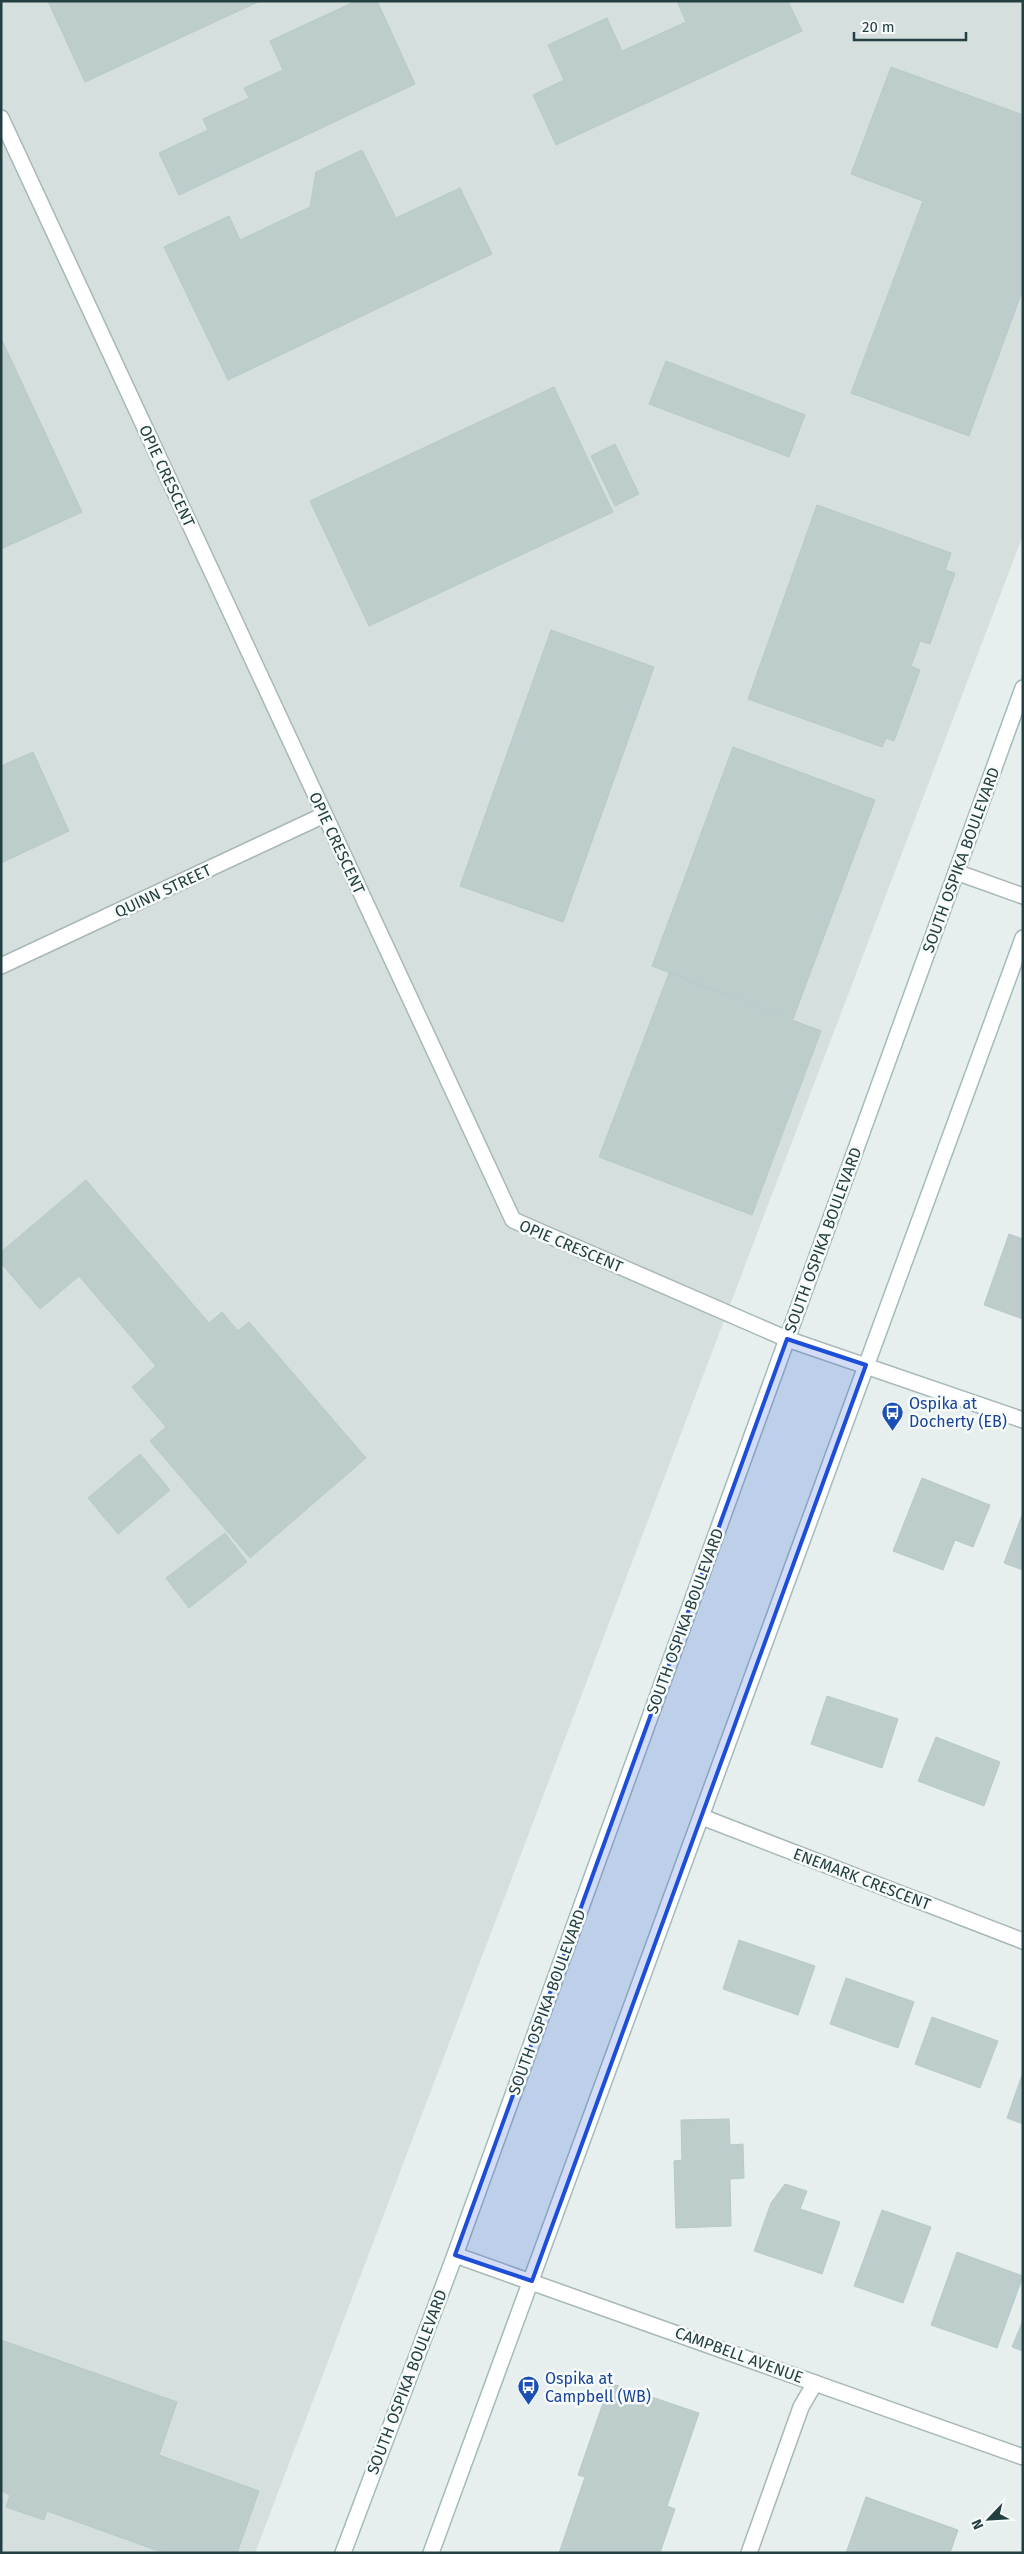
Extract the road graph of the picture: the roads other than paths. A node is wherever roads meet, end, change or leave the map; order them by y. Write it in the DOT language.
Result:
graph roads {
  1 [pos="1,118"];
  2 [pos="1023,688"];
  3 [pos="324,815"];
  4 [pos="956,872"];
  5 [pos="1023,896"];
  6 [pos="1023,938"];
  7 [pos="1,966"];
  8 [pos="787,1339"];
  9 [pos="866,1365"];
  10 [pos="1023,1420"];
  11 [pos="702,1816"];
  12 [pos="1023,1941"];
  13 [pos="454,2255"];
  14 [pos="532,2281"];
  15 [pos="815,2383"];
  16 [pos="1023,2457"];
  17 [pos="343,2553"];
  18 [pos="431,2553"];
  19 [pos="749,2553"];
  1 -- 3 [label="main road, OPIE CRESCENT"];
  2 -- 4 [label="main road, SOUTH OSPIKA BOULEVARD"];
  3 -- 7 [label="main road, QUINN STREET"];
  3 -- 8 [label="main road, OPIE CRESCENT"];
  4 -- 5 [label="main road"];
  4 -- 8 [label="main road, SOUTH OSPIKA BOULEVARD"];
  6 -- 9 [label="main road"];
  8 -- 9 [label="main road, OPIE CRESCENT"];
  8 -- 13 [label="main road, SOUTH OSPIKA BOULEVARD"];
  9 -- 10 [label="main road, OPIE CRESCENT"];
  9 -- 11 [label="main road"];
  11 -- 12 [label="main road, ENEMARK CRESCENT"];
  11 -- 14 [label="main road"];
  13 -- 14 [label="main road, CAMPBELL AVENUE"];
  13 -- 17 [label="main road, SOUTH OSPIKA BOULEVARD"];
  14 -- 15 [label="main road, CAMPBELL AVENUE"];
  14 -- 18 [label="main road"];
  15 -- 16 [label="main road, CAMPBELL AVENUE"];
  15 -- 19 [label="main road"];
}
